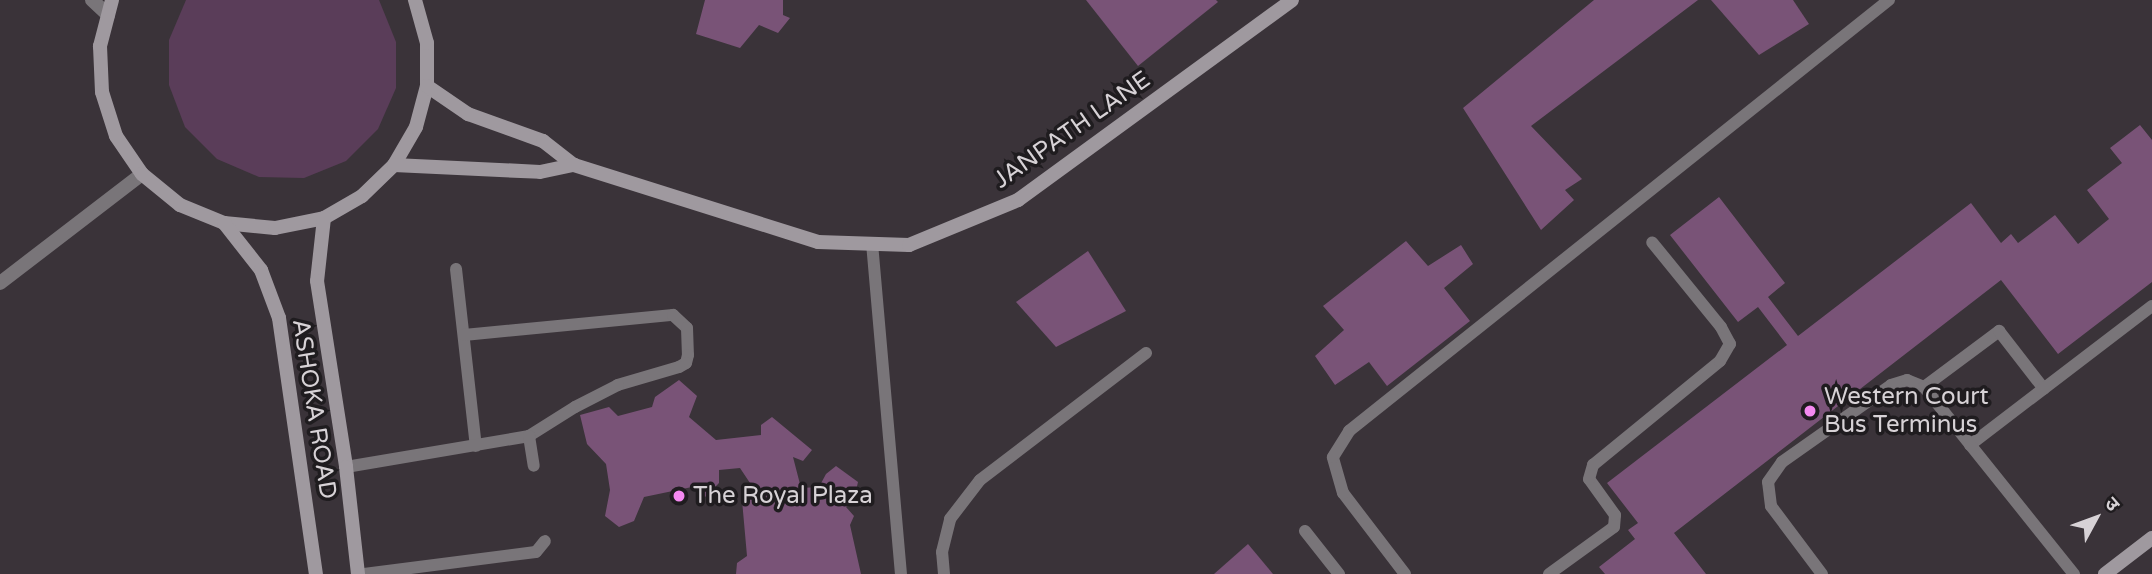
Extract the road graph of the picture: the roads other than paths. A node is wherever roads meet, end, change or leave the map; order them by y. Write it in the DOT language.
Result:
graph roads {
  1 [pos="92,0"];
  2 [pos="112,0"];
  3 [pos="1292,0"];
  4 [pos="1889,0"];
  5 [pos="416,1"];
  6 [pos="108,15"];
  7 [pos="427,86"];
  8 [pos="394,165"];
  9 [pos="574,165"];
  10 [pos="142,174"];
  11 [pos="324,218"];
  12 [pos="224,223"];
  13 [pos="1652,242"];
  14 [pos="872,243"];
  15 [pos="456,269"];
  16 [pos="0,282"];
  17 [pos="2152,306"];
  18 [pos="464,335"];
  19 [pos="1146,353"];
  20 [pos="1924,387"];
  21 [pos="2044,389"];
  22 [pos="529,436"];
  23 [pos="1970,445"];
  24 [pos="476,446"];
  25 [pos="534,466"];
  26 [pos="346,467"];
  27 [pos="1305,531"];
  28 [pos="2152,538"];
  29 [pos="545,541"];
  30 [pos="316,574"];
  31 [pos="358,574"];
  32 [pos="365,574"];
  33 [pos="901,574"];
  34 [pos="944,574"];
  35 [pos="1339,574"];
  36 [pos="1405,574"];
  37 [pos="1549,574"];
  38 [pos="1822,574"];
  39 [pos="2074,574"];
  40 [pos="2105,574"];
  1 -- 6 [label="street"];
  2 -- 6 [label="main road"];
  3 -- 14 [label="main road, JANPATH LANE"];
  4 -- 36 [label="lane"];
  5 -- 7 [label="main road"];
  6 -- 10 [label="main road"];
  7 -- 8 [label="main road"];
  7 -- 9 [label="main road, JANPATH LANE"];
  8 -- 9 [label="main road, JANPATH LANE"];
  8 -- 11 [label="main road"];
  9 -- 14 [label="main road, JANPATH LANE"];
  10 -- 12 [label="main road"];
  10 -- 16 [label="street"];
  11 -- 12 [label="main road"];
  11 -- 26 [label="main road, ASHOKA ROAD"];
  12 -- 30 [label="main road, ASHOKA ROAD"];
  13 -- 37 [label="lane"];
  14 -- 33 [label="lane"];
  15 -- 18 [label="lane"];
  17 -- 21 [label="lane"];
  18 -- 22 [label="lane"];
  18 -- 24 [label="lane"];
  19 -- 34 [label="lane"];
  20 -- 21 [label="lane"];
  20 -- 23 [label="lane"];
  20 -- 38 [label="lane"];
  21 -- 23 [label="lane"];
  22 -- 24 [label="lane"];
  22 -- 25 [label="lane"];
  23 -- 39 [label="lane"];
  24 -- 26 [label="lane"];
  26 -- 31 [label="main road, ASHOKA ROAD"];
  27 -- 35 [label="lane"];
  28 -- 40 [label="main road"];
  29 -- 32 [label="lane"];
}
